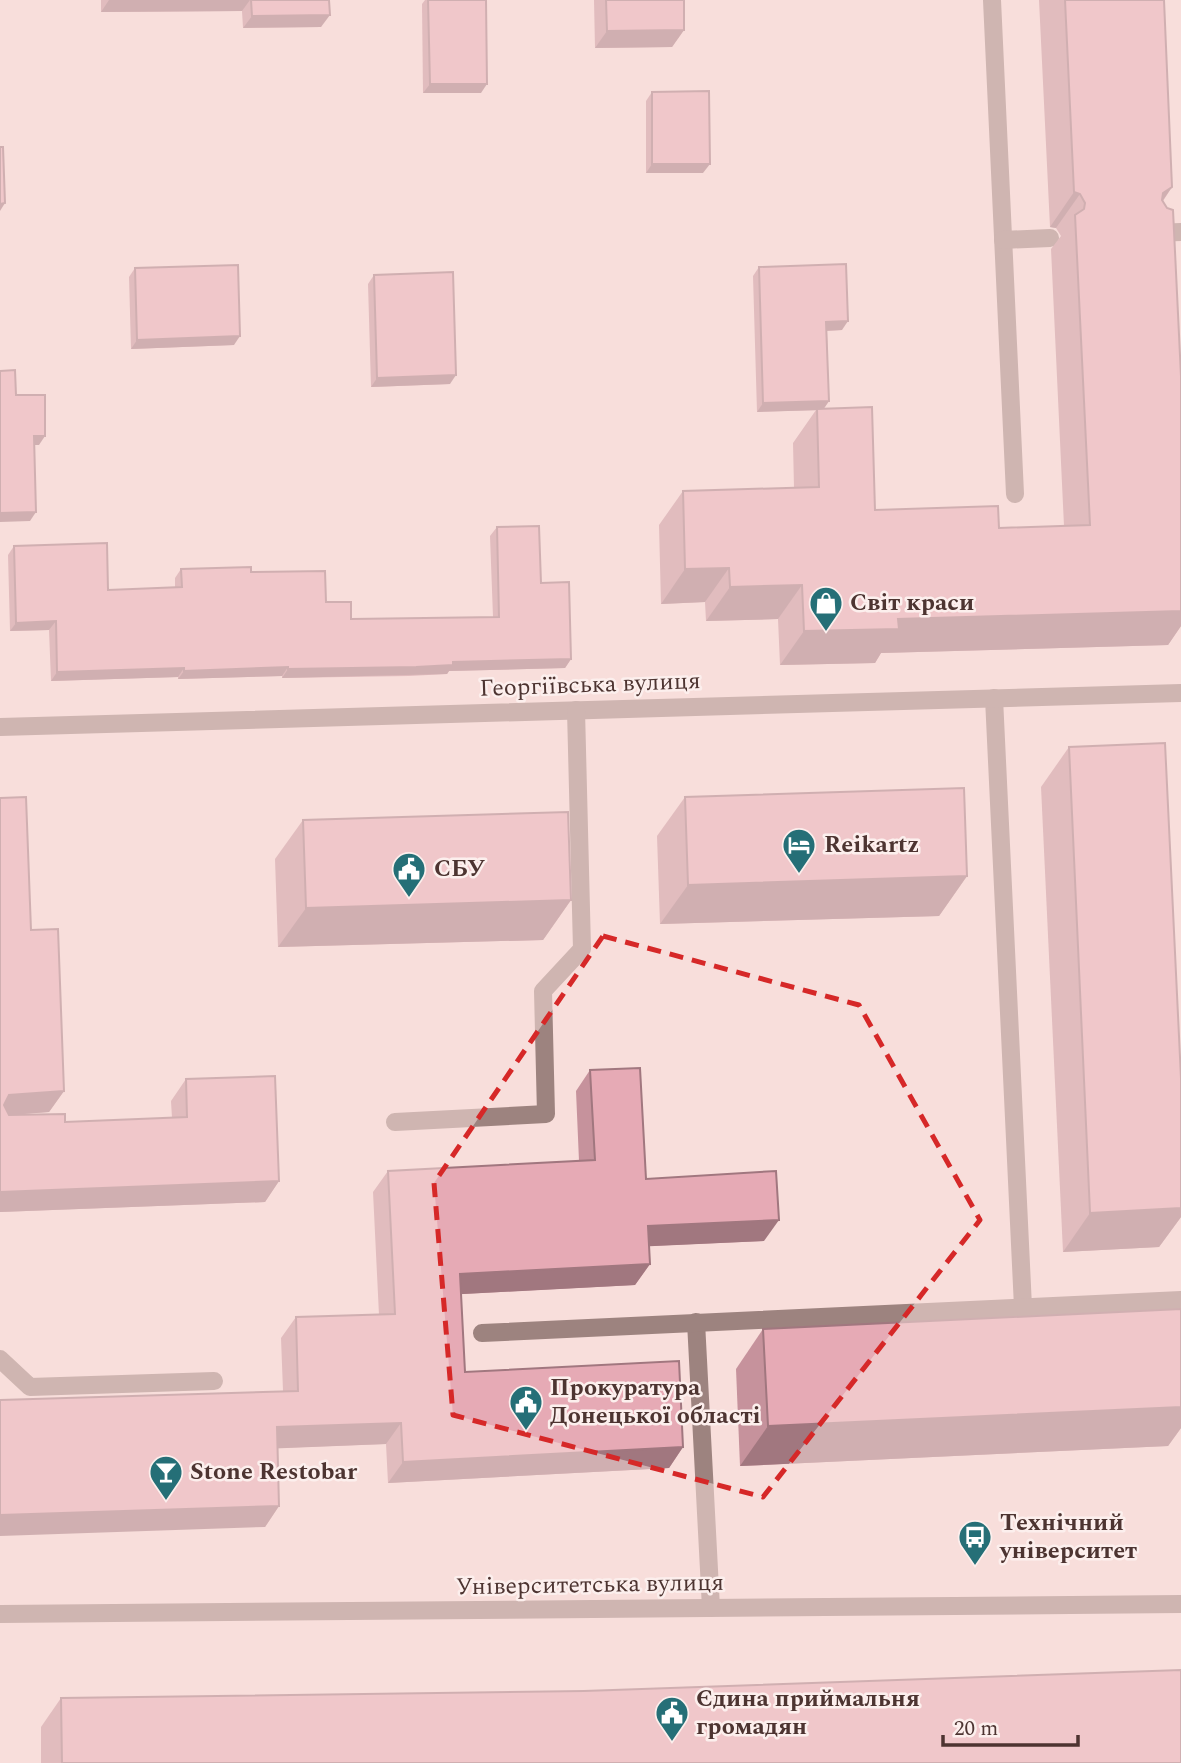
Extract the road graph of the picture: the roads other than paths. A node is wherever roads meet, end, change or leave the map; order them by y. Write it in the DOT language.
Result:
graph roads {
  1 [pos="992,0"];
  2 [pos="1181,232"];
  3 [pos="1149,233"];
  4 [pos="1051,238"];
  5 [pos="1003,240"];
  6 [pos="1015,494"];
  7 [pos="1181,693"];
  8 [pos="994,698"];
  9 [pos="576,710"];
  10 [pos="0,727"];
  11 [pos="395,1122"];
  12 [pos="1181,1300"];
  13 [pos="1023,1307"];
  14 [pos="696,1322"];
  15 [pos="482,1333"];
  16 [pos="0,1359"];
  17 [pos="214,1381"];
  18 [pos="1181,1604"];
  19 [pos="711,1608"];
  20 [pos="0,1614"];
  1 -- 5 [label="street"];
  2 -- 3 [label="street"];
  4 -- 5 [label="street"];
  5 -- 6 [label="street"];
  7 -- 8 [label="street, Георгіївська вулиця"];
  8 -- 9 [label="street, Георгіївська вулиця"];
  8 -- 13 [label="street"];
  9 -- 10 [label="street, Георгіївська вулиця"];
  9 -- 11 [label="street"];
  12 -- 13 [label="street"];
  13 -- 14 [label="street"];
  14 -- 15 [label="street"];
  14 -- 19 [label="street"];
  16 -- 17 [label="street"];
  18 -- 19 [label="street, Університетська вулиця"];
  19 -- 20 [label="street, Університетська вулиця"];
}
